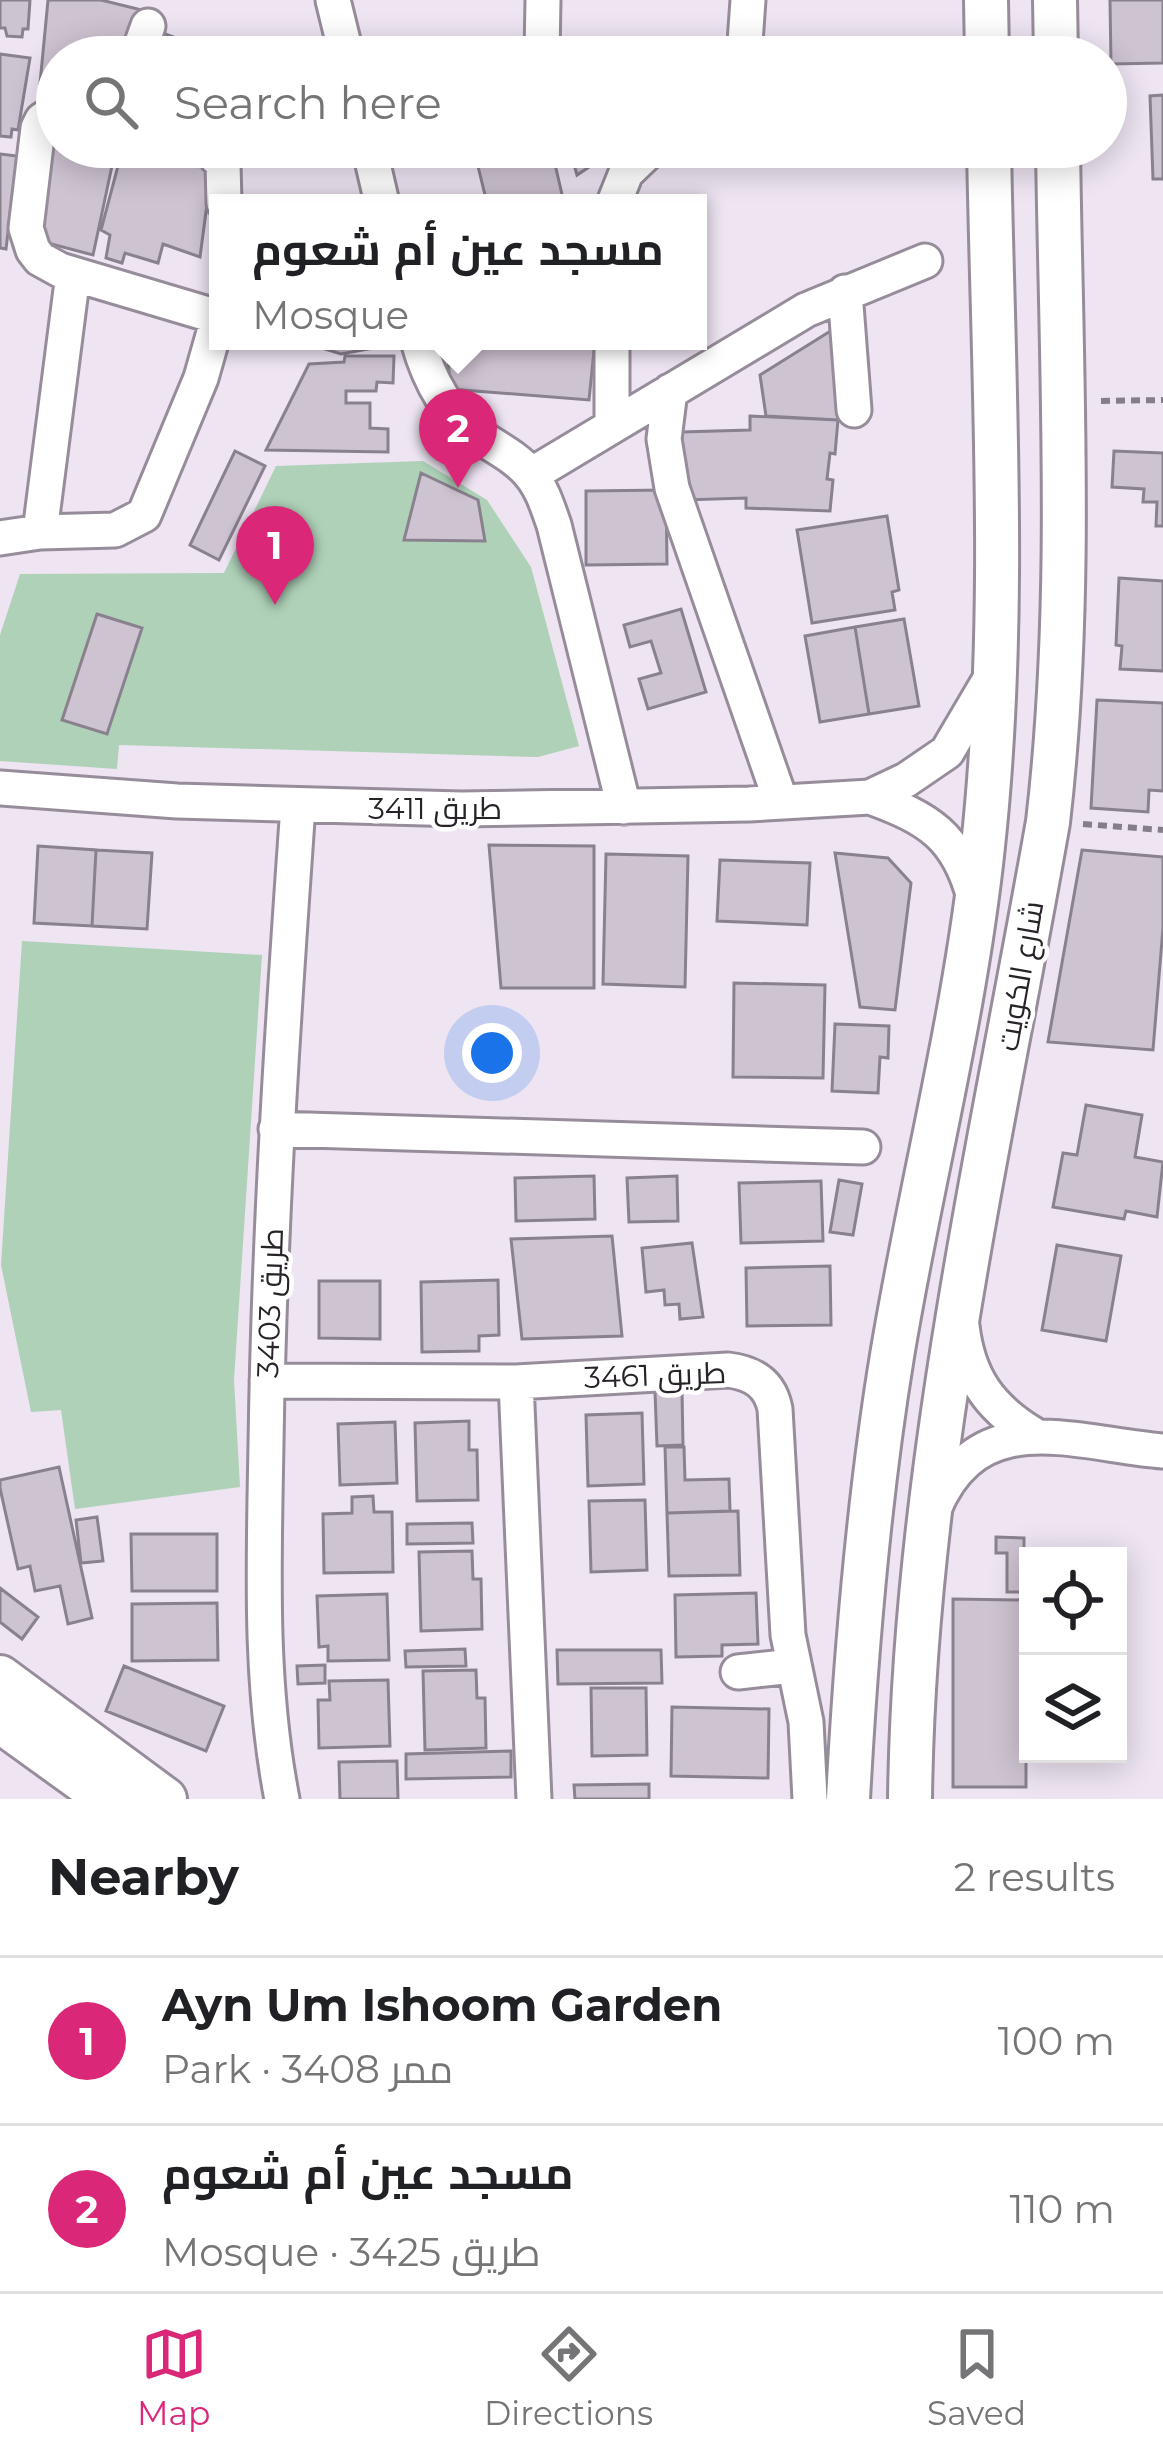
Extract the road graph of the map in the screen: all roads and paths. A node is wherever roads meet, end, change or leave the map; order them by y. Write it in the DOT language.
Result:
graph roads {
  1 [pos="333,0"];
  2 [pos="543,0"];
  3 [pos="748,0"];
  4 [pos="986,0"];
  5 [pos="1055,0"];
  6 [pos="342,36"];
  7 [pos="542,36"];
  8 [pos="745,36"];
  9 [pos="987,36"];
  10 [pos="1056,36"];
  11 [pos="36,145"];
  12 [pos="989,168"];
  13 [pos="1058,168"];
  14 [pos="926,261"];
  15 [pos="73,274"];
  16 [pos="844,292"];
  17 [pos="209,315"];
  18 [pos="209,350"];
  19 [pos="421,350"];
  20 [pos="612,350"];
  21 [pos="670,391"];
  22 [pos="1163,400"];
  23 [pos="1062,402"];
  24 [pos="854,410"];
  25 [pos="613,424"];
  26 [pos="531,475"];
  27 [pos="40,532"];
  28 [pos="0,538"];
  29 [pos="994,672"];
  30 [pos="0,788"];
  31 [pos="870,796"];
  32 [pos="781,802"];
  33 [pos="298,806"];
  34 [pos="624,807"];
  35 [pos="1048,822"];
  36 [pos="1163,830"];
  37 [pos="976,905"];
  38 [pos="276,1129"];
  39 [pos="863,1148"];
  40 [pos="960,1305"];
  41 [pos="267,1381"];
  42 [pos="516,1382"];
  43 [pos="1033,1434"];
  44 [pos="1163,1451"];
  45 [pos="930,1518"];
  46 [pos="794,1666"];
  47 [pos="738,1672"];
  48 [pos="0,1677"];
  49 [pos="0,1721"];
  50 [pos="108,1799"];
  51 [pos="165,1799"];
  52 [pos="282,1799"];
  53 [pos="534,1799"];
  54 [pos="810,1799"];
  55 [pos="848,1799"];
  56 [pos="910,1799"];
  1 -- 6 [label="street"];
  2 -- 7 [label="street"];
  3 -- 8 [label="street"];
  4 -- 9 [label="main road"];
  5 -- 10 [label="main road"];
  11 -- 15 [label="street"];
  12 -- 29 [label="main road, شارع الكويت"];
  13 -- 23 [label="main road, شارع الكويت"];
  14 -- 16 [label="street"];
  15 -- 17 [label="street"];
  15 -- 27 [label="street"];
  16 -- 21 [label="street"];
  16 -- 24 [label="street"];
  18 -- 27 [label="street"];
  19 -- 26 [label="street"];
  20 -- 25 [label="street"];
  21 -- 25 [label="street"];
  21 -- 32 [label="street"];
  22 -- 23 [label="path"];
  23 -- 35 [label="main road, شارع الكويت"];
  25 -- 26 [label="street"];
  26 -- 34 [label="street"];
  27 -- 28 [label="street"];
  29 -- 31 [label="street, طريق 3411"];
  29 -- 37 [label="main road, شارع الكويت"];
  30 -- 33 [label="street, طريق 3411"];
  31 -- 32 [label="street, طريق 3411"];
  31 -- 37 [label="street, طريق 3411"];
  32 -- 34 [label="street, طريق 3411"];
  33 -- 34 [label="street, طريق 3411"];
  33 -- 38 [label="street, طريق 3403"];
  35 -- 36 [label="path"];
  35 -- 40 [label="main road, شارع الكويت"];
  37 -- 55 [label="main road, شارع الكويت"];
  38 -- 39 [label="street"];
  38 -- 41 [label="street, طريق 3403"];
  40 -- 43 [label="street"];
  40 -- 45 [label="main road, شارع الكويت"];
  41 -- 42 [label="street, طريق 3461"];
  41 -- 52 [label="street, طريق 3403"];
  42 -- 46 [label="street, طريق 3461"];
  42 -- 53 [label="street"];
  43 -- 44 [label="street"];
  43 -- 45 [label="street"];
  45 -- 56 [label="main road, شارع الكويت"];
  46 -- 47 [label="street"];
  46 -- 54 [label="street, طريق 3461"];
  48 -- 51 [label="main road"];
  49 -- 50 [label="main road"];
}
